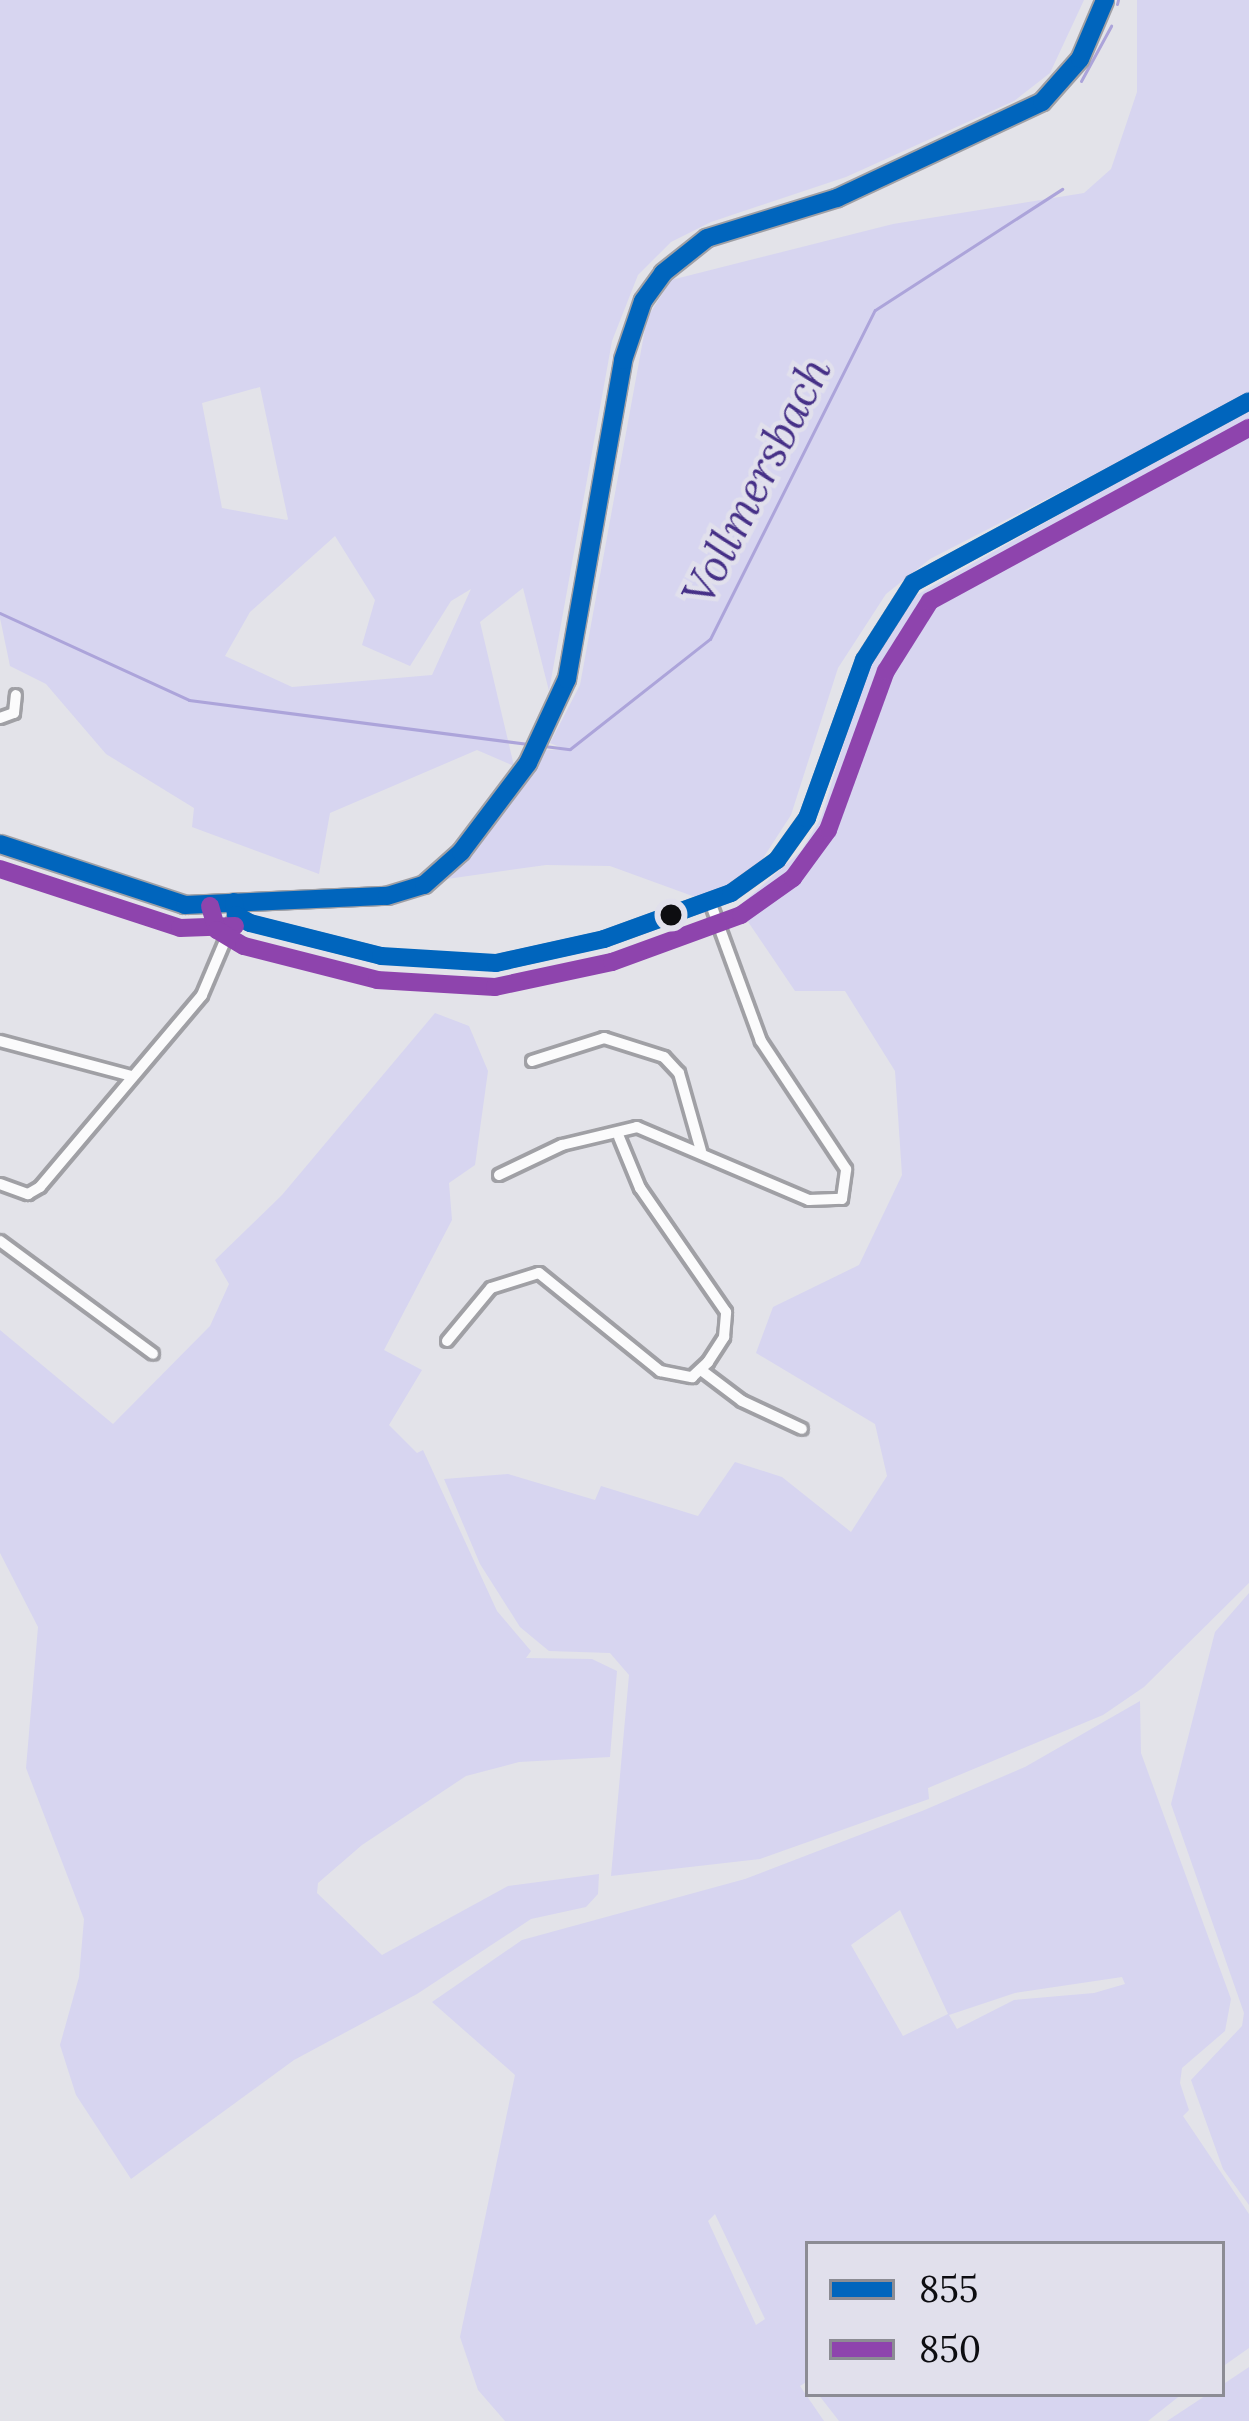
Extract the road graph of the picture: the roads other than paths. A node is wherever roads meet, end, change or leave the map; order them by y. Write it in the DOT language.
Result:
graph roads {
  1 [pos="1105,0"];
  2 [pos="1249,401"];
  3 [pos="16,695"];
  4 [pos="0,718"];
  5 [pos="0,844"];
  6 [pos="710,902"];
  7 [pos="235,909"];
  8 [pos="0,1041"];
  9 [pos="532,1061"];
  10 [pos="132,1076"];
  11 [pos="619,1137"];
  12 [pos="701,1151"];
  13 [pos="499,1174"];
  14 [pos="0,1184"];
  15 [pos="0,1241"];
  16 [pos="447,1341"];
  17 [pos="153,1354"];
  18 [pos="701,1370"];
  19 [pos="802,1429"];
  1 -- 7 [label="main road"];
  2 -- 6 [label="street"];
  3 -- 4 [label="street"];
  5 -- 7 [label="main road"];
  6 -- 7 [label="street"];
  6 -- 12 [label="street"];
  7 -- 10 [label="street"];
  8 -- 10 [label="street"];
  9 -- 12 [label="street"];
  10 -- 14 [label="street"];
  11 -- 12 [label="street"];
  11 -- 13 [label="street"];
  11 -- 18 [label="street"];
  15 -- 17 [label="street"];
  16 -- 18 [label="street"];
  18 -- 19 [label="street"];
}
